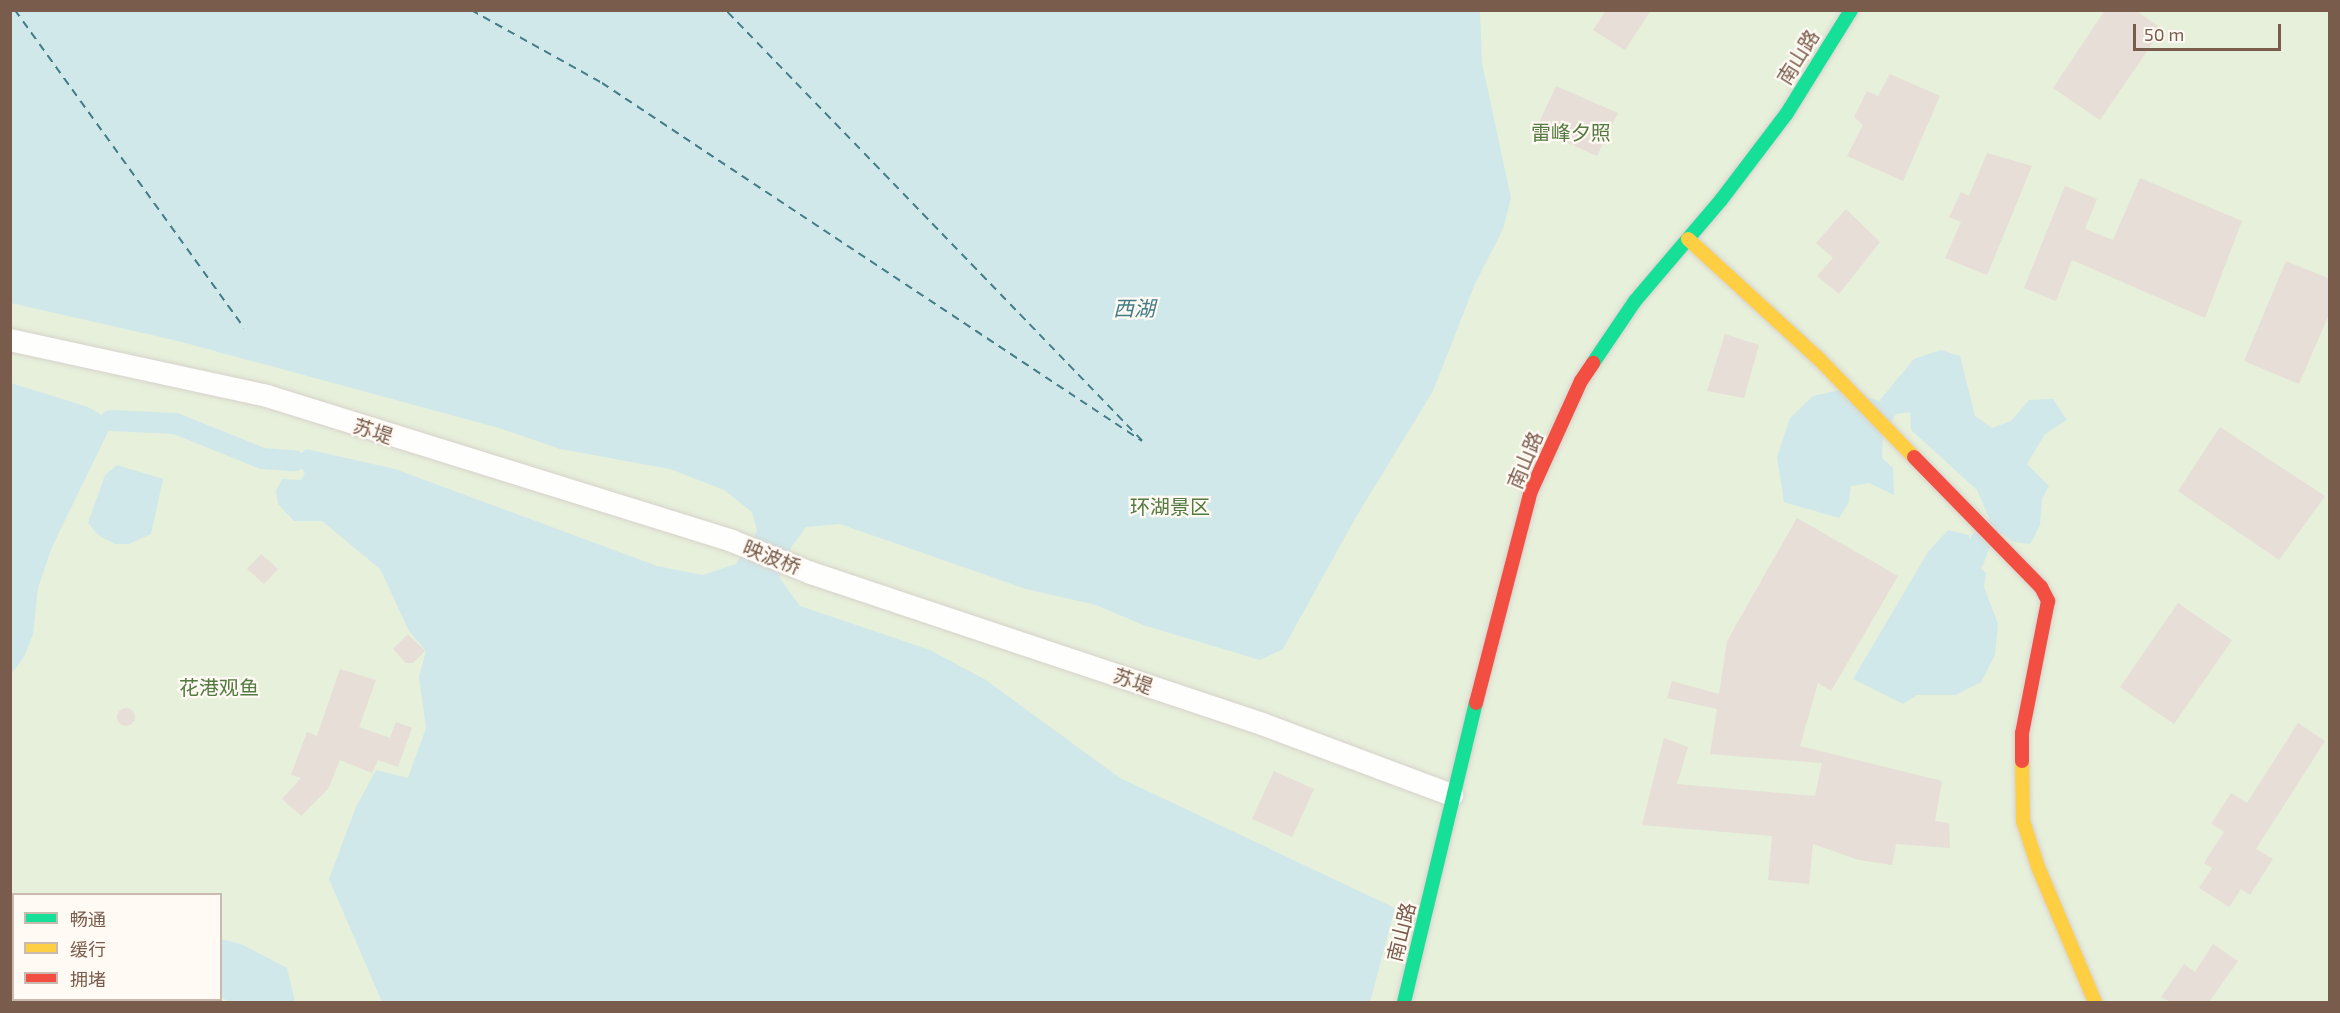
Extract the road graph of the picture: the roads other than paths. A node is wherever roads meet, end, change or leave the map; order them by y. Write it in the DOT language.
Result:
graph roads {
  1 [pos="1851,10"];
  2 [pos="1688,239"];
  3 [pos="10,340"];
  4 [pos="732,541"];
  5 [pos="812,573"];
  6 [pos="1452,795"];
  7 [pos="1404,1002"];
  8 [pos="2095,1002"];
  1 -- 2 [label="main road, 南山路"];
  2 -- 6 [label="main road, 南山路"];
  2 -- 8 [label="main road"];
  3 -- 4 [label="street, 苏堤"];
  4 -- 5 [label="street, 映波桥"];
  5 -- 6 [label="street, 苏堤"];
  6 -- 7 [label="main road, 南山路"];
}
